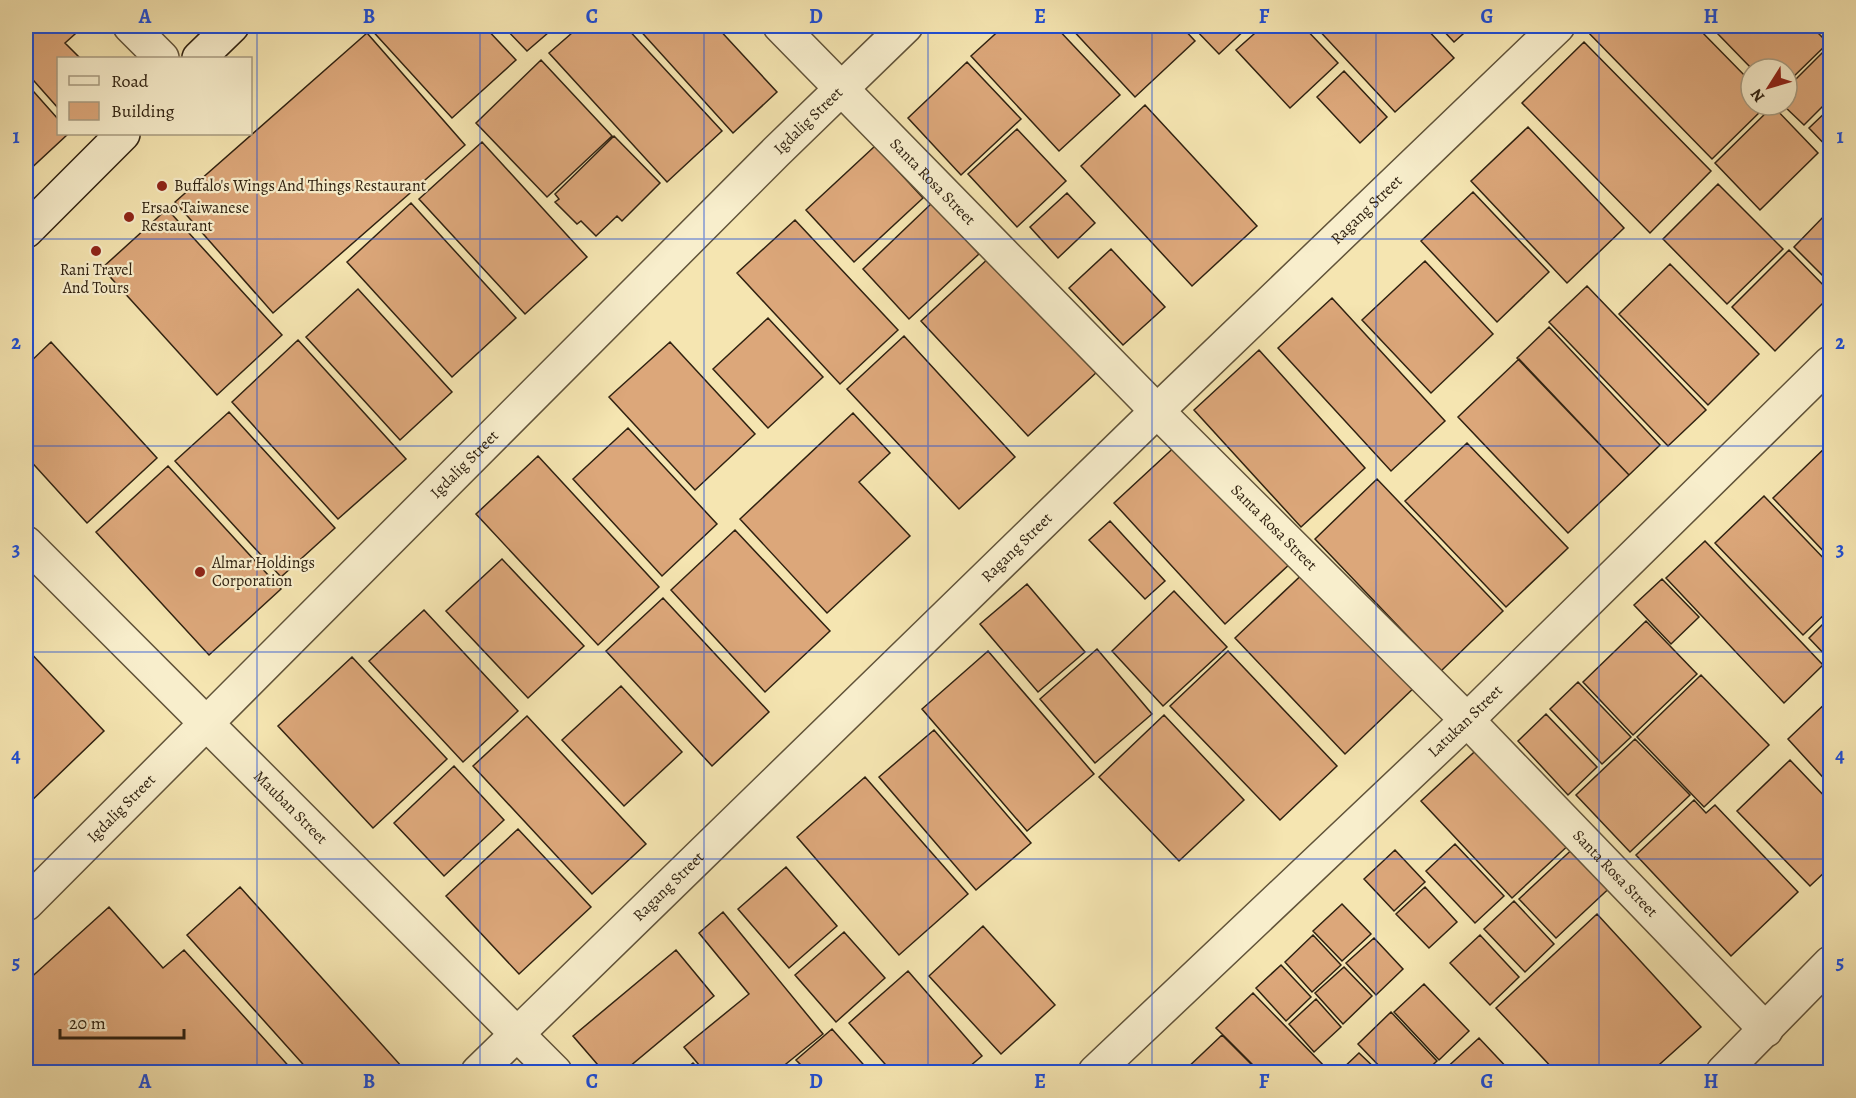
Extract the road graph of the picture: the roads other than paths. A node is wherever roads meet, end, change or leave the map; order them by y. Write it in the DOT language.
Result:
graph roads {
  1 [pos="130,26"];
  2 [pos="232,26"];
  3 [pos="780,26"];
  4 [pos="906,26"];
  5 [pos="1558,26"];
  6 [pos="161,57"];
  7 [pos="200,57"];
  8 [pos="842,89"];
  9 [pos="122,135"];
  10 [pos="26,231"];
  11 [pos="1830,363"];
  12 [pos="1157,411"];
  13 [pos="26,543"];
  14 [pos="1467,720"];
  15 [pos="205,722"];
  16 [pos="26,904"];
  17 [pos="1830,963"];
  18 [pos="1766,1030"];
  19 [pos="517,1034"];
  20 [pos="478,1072"];
  21 [pos="555,1072"];
  22 [pos="1095,1072"];
  23 [pos="1723,1072"];
  1 -- 6 [label="street"];
  2 -- 7 [label="street"];
  3 -- 8 [label="street, Santa Rosa Street"];
  4 -- 8 [label="street, Igdalig Street"];
  5 -- 12 [label="street, Ragang Street"];
  8 -- 12 [label="street, Santa Rosa Street"];
  8 -- 15 [label="street, Igdalig Street"];
  9 -- 10 [label="street"];
  11 -- 14 [label="street, Latukan Street"];
  12 -- 14 [label="street, Santa Rosa Street"];
  12 -- 19 [label="street, Ragang Street"];
  13 -- 15 [label="street, Mauban Street"];
  14 -- 18 [label="street, Santa Rosa Street"];
  14 -- 22 [label="street, Latukan Street"];
  15 -- 16 [label="street, Igdalig Street"];
  15 -- 19 [label="street, Mauban Street"];
  17 -- 18 [label="street"];
  18 -- 23 [label="street"];
  19 -- 20 [label="street, Ragang Street"];
  19 -- 21 [label="street, Mauban Street"];
}
